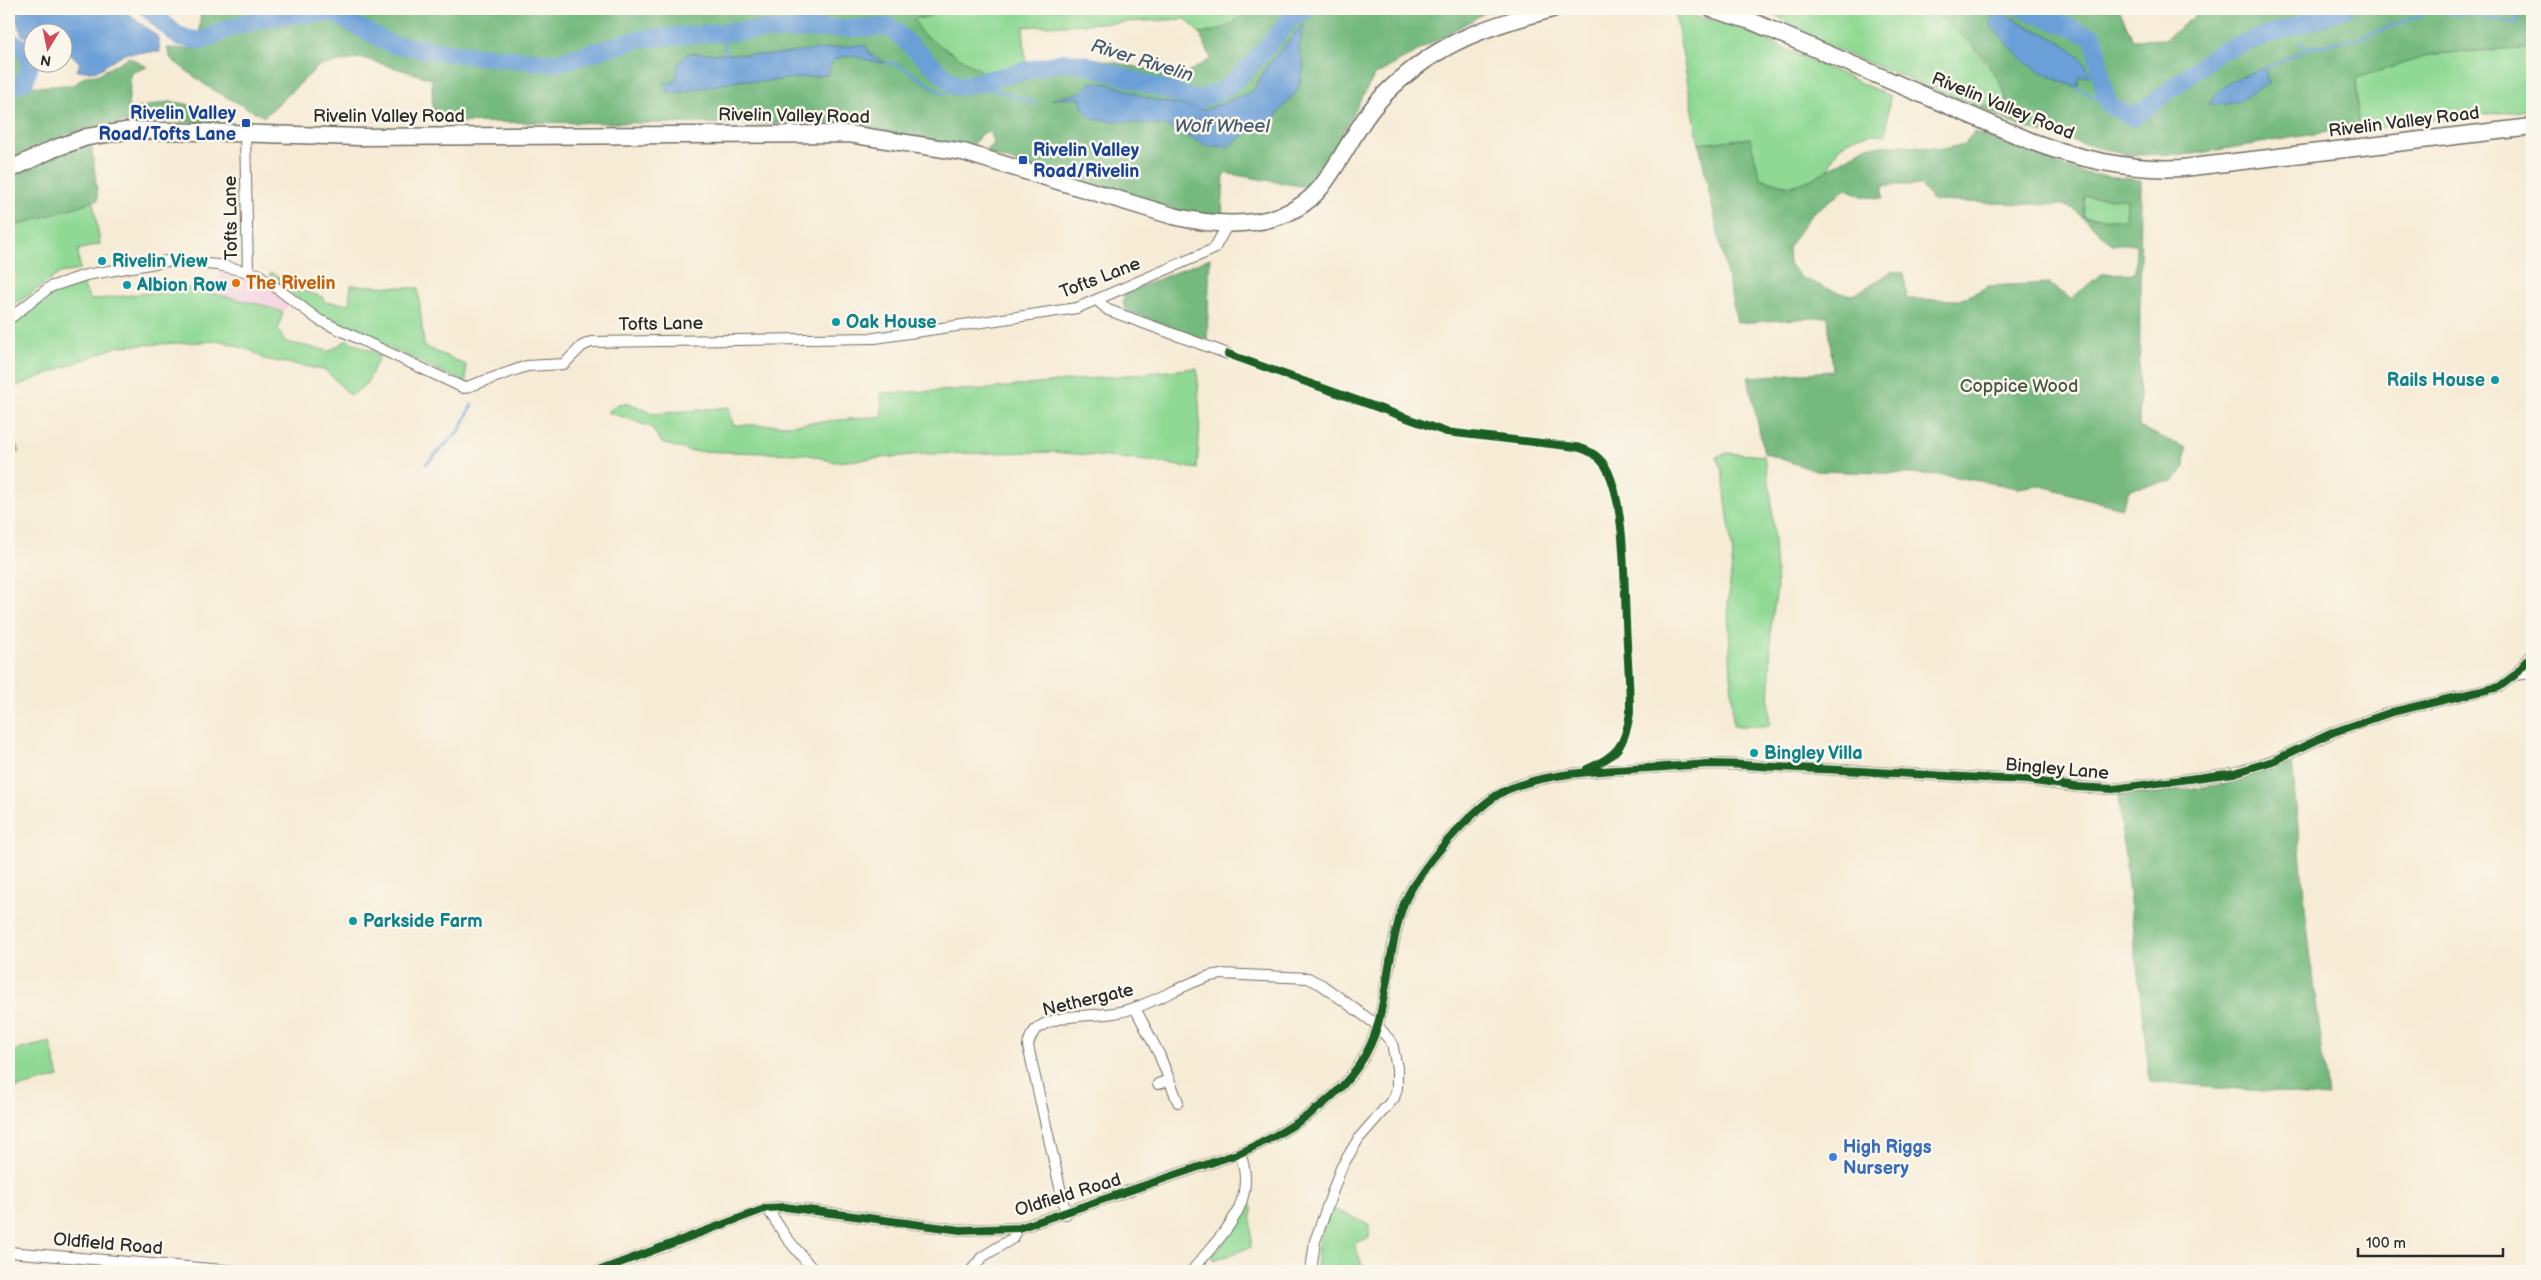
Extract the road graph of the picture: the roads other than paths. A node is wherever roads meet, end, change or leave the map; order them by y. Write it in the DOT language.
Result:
graph roads {
  1 [pos="1552,9"];
  2 [pos="1712,9"];
  3 [pos="2532,127"];
  4 [pos="245,133"];
  5 [pos="9,170"];
  6 [pos="1228,224"];
  7 [pos="248,271"];
  8 [pos="1098,300"];
  9 [pos="9,319"];
  10 [pos="1228,354"];
  11 [pos="2532,655"];
  12 [pos="2532,673"];
  13 [pos="2516,675"];
  14 [pos="1135,1008"];
  15 [pos="1377,1025"];
  16 [pos="1169,1080"];
  17 [pos="1158,1084"];
  18 [pos="1178,1102"];
  19 [pos="1240,1153"];
  20 [pos="767,1208"];
  21 [pos="1066,1214"];
  22 [pos="1019,1228"];
  23 [pos="9,1252"];
  24 [pos="235,1271"];
  25 [pos="598,1271"];
  26 [pos="814,1271"];
  27 [pos="971,1271"];
  28 [pos="1192,1271"];
  29 [pos="1310,1271"];
  1 -- 6 [label="main road, Rivelin Valley Road"];
  2 -- 3 [label="main road, Rivelin Valley Road"];
  4 -- 5 [label="main road, Rivelin Valley Road"];
  4 -- 6 [label="main road, Rivelin Valley Road"];
  4 -- 7 [label="street, Tofts Lane"];
  6 -- 8 [label="street, Tofts Lane"];
  7 -- 8 [label="street, Tofts Lane"];
  7 -- 9 [label="street"];
  8 -- 10 [label="street"];
  11 -- 13 [label="street"];
  12 -- 13 [label="street"];
  13 -- 15 [label="street, Bingley Lane"];
  14 -- 15 [label="street, Nethergate"];
  14 -- 16 [label="street"];
  14 -- 21 [label="street, Nethergate"];
  15 -- 19 [label="street, Oldfield Road"];
  15 -- 29 [label="street, Nethergate"];
  16 -- 17 [label="street"];
  16 -- 18 [label="street"];
  19 -- 21 [label="street, Oldfield Road"];
  19 -- 28 [label="street"];
  20 -- 22 [label="street, Oldfield Road"];
  20 -- 25 [label="street, Oldfield Road"];
  20 -- 26 [label="street"];
  21 -- 22 [label="street, Oldfield Road"];
  22 -- 27 [label="street"];
  23 -- 24 [label="street, Oldfield Road"];
}
